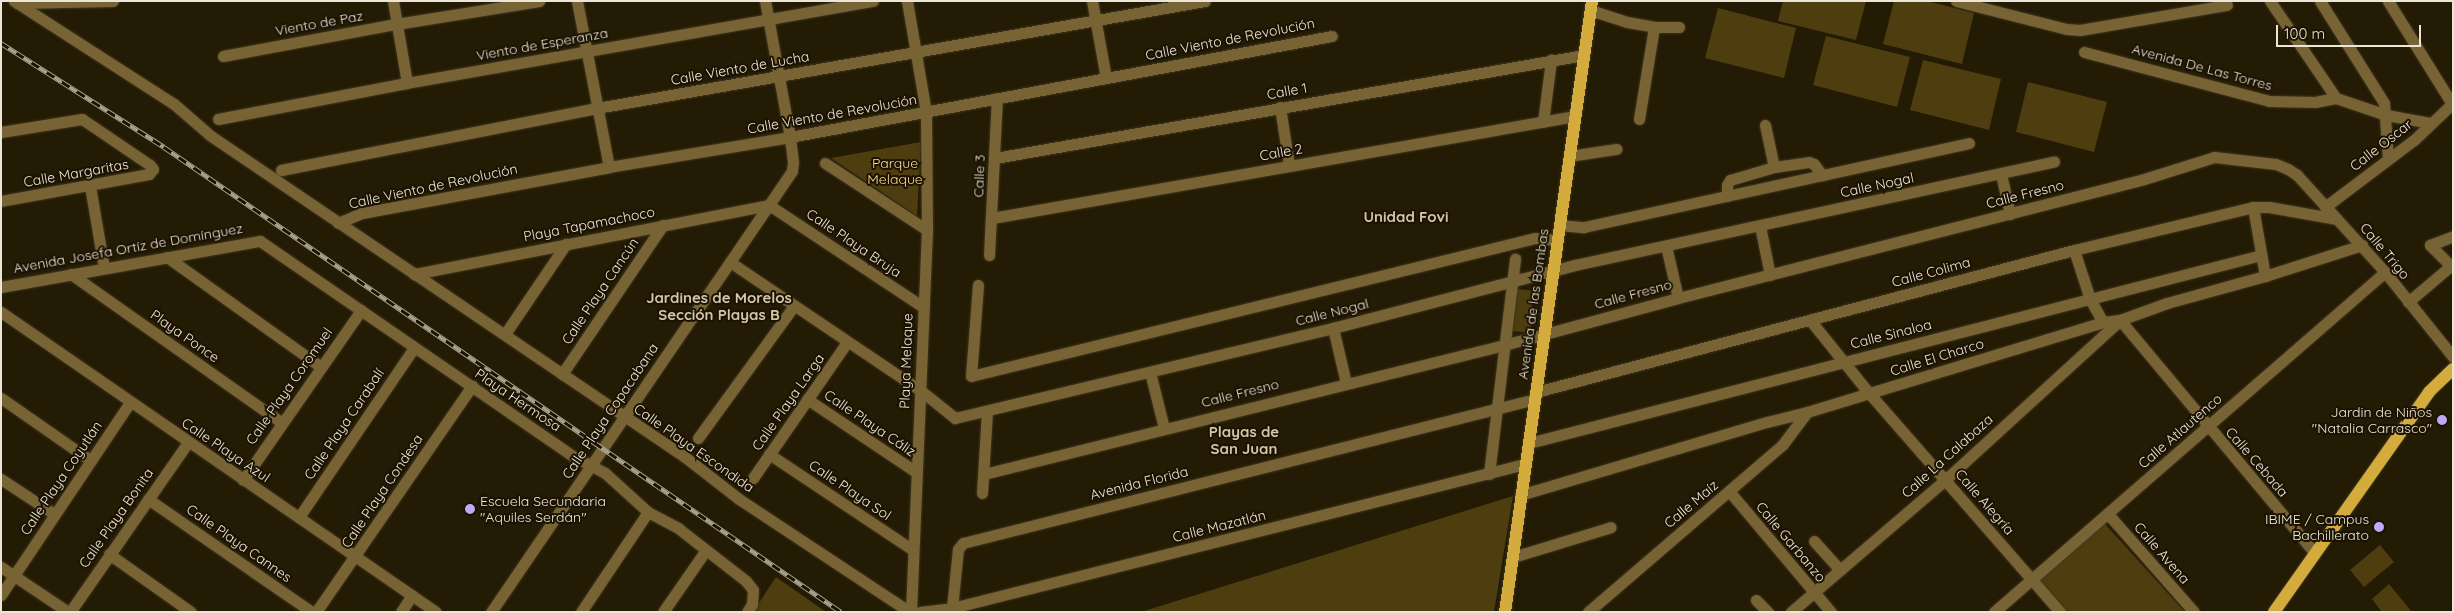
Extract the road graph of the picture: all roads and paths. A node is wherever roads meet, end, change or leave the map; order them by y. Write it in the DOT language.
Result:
graph roads {
  1 [pos="113,1"];
  2 [pos="393,1"];
  3 [pos="539,1"];
  4 [pos="577,1"];
  5 [pos="766,1"];
  6 [pos="873,1"];
  7 [pos="906,1"];
  8 [pos="1092,1"];
  9 [pos="1205,1"];
  10 [pos="1956,1"];
  11 [pos="2270,1"];
  12 [pos="2320,1"];
  13 [pos="2388,1"];
  14 [pos="15,2"];
  15 [pos="1591,5"];
  16 [pos="2227,5"];
  17 [pos="769,21"];
  18 [pos="1096,21"];
  19 [pos="396,24"];
  20 [pos="1654,27"];
  21 [pos="1679,27"];
  22 [pos="1332,36"];
  23 [pos="586,52"];
  24 [pos="2084,52"];
  25 [pos="916,53"];
  26 [pos="1584,55"];
  27 [pos="223,56"];
  28 [pos="1551,60"];
  29 [pos="780,76"];
  30 [pos="1106,78"];
  31 [pos="407,83"];
  32 [pos="996,98"];
  33 [pos="2336,98"];
  34 [pos="2452,103"];
  35 [pos="1280,107"];
  36 [pos="597,108"];
  37 [pos="926,112"];
  38 [pos="2386,115"];
  39 [pos="1574,116"];
  40 [pos="1639,119"];
  41 [pos="218,120"];
  42 [pos="1544,122"];
  43 [pos="2431,123"];
  44 [pos="1764,125"];
  45 [pos="1,132"];
  46 [pos="790,137"];
  47 [pos="1969,143"];
  48 [pos="1616,149"];
  49 [pos="1569,156"];
  50 [pos="995,158"];
  51 [pos="2388,159"];
  52 [pos="2054,161"];
  53 [pos="825,163"];
  54 [pos="1289,165"];
  55 [pos="610,167"];
  56 [pos="1774,167"];
  57 [pos="2288,169"];
  58 [pos="282,170"];
  59 [pos="2001,174"];
  60 [pos="1822,175"];
  61 [pos="90,186"];
  62 [pos="1727,196"];
  63 [pos="1,201"];
  64 [pos="769,205"];
  65 [pos="2325,206"];
  66 [pos="2253,207"];
  67 [pos="2010,214"];
  68 [pos="992,218"];
  69 [pos="2337,219"];
  70 [pos="338,223"];
  71 [pos="663,225"];
  72 [pos="1558,225"];
  73 [pos="1760,226"];
  74 [pos="926,230"];
  75 [pos="2453,236"];
  76 [pos="1557,240"];
  77 [pos="260,241"];
  78 [pos="566,244"];
  79 [pos="2362,245"];
  80 [pos="1666,246"];
  81 [pos="2074,250"];
  82 [pos="989,255"];
  83 [pos="2261,255"];
  84 [pos="167,257"];
  85 [pos="1515,259"];
  86 [pos="730,262"];
  87 [pos="2452,265"];
  88 [pos="104,268"];
  89 [pos="1553,272"];
  90 [pos="2385,272"];
  91 [pos="71,274"];
  92 [pos="414,274"];
  93 [pos="1770,275"];
  94 [pos="2265,276"];
  95 [pos="1512,282"];
  96 [pos="978,285"];
  97 [pos="1,287"];
  98 [pos="1678,298"];
  99 [pos="2090,299"];
  100 [pos="2408,302"];
  101 [pos="794,306"];
  102 [pos="923,307"];
  103 [pos="361,310"];
  104 [pos="1,312"];
  105 [pos="1810,320"];
  106 [pos="2120,320"];
  107 [pos="2103,322"];
  108 [pos="1333,328"];
  109 [pos="1544,333"];
  110 [pos="505,334"];
  111 [pos="847,342"];
  112 [pos="1504,345"];
  113 [pos="414,348"];
  114 [pos="2453,357"];
  115 [pos="1844,362"];
  116 [pos="320,366"];
  117 [pos="2453,369"];
  118 [pos="1150,372"];
  119 [pos="562,374"];
  120 [pos="1346,383"];
  121 [pos="472,386"];
  122 [pos="920,390"];
  123 [pos="1869,393"];
  124 [pos="1535,395"];
  125 [pos="1,398"];
  126 [pos="807,399"];
  127 [pos="130,402"];
  128 [pos="1496,408"];
  129 [pos="987,412"];
  130 [pos="1807,412"];
  131 [pos="624,418"];
  132 [pos="282,423"];
  133 [pos="2208,427"];
  134 [pos="1164,428"];
  135 [pos="698,438"];
  136 [pos="188,442"];
  137 [pos="1528,442"];
  138 [pos="769,454"];
  139 [pos="90,460"];
  140 [pos="1525,464"];
  141 [pos="592,465"];
  142 [pos="916,472"];
  143 [pos="984,474"];
  144 [pos="1489,474"];
  145 [pos="753,478"];
  146 [pos="1946,478"];
  147 [pos="1,479"];
  148 [pos="243,480"];
  149 [pos="1729,492"];
  150 [pos="982,493"];
  151 [pos="1520,495"];
  152 [pos="148,499"];
  153 [pos="648,512"];
  154 [pos="54,514"];
  155 [pos="2108,514"];
  156 [pos="298,517"];
  157 [pos="1611,527"];
  158 [pos="1814,541"];
  159 [pos="706,550"];
  160 [pos="913,550"];
  161 [pos="2315,553"];
  162 [pos="109,554"];
  163 [pos="356,556"];
  164 [pos="1513,557"];
  165 [pos="1,568"];
  166 [pos="1840,570"];
  167 [pos="14,576"];
  168 [pos="2032,579"];
  169 [pos="1814,592"];
  170 [pos="1,594"];
  171 [pos="412,595"];
  172 [pos="1756,600"];
  173 [pos="952,608"];
  174 [pos="69,612"];
  175 [pos="191,612"];
  176 [pos="312,612"];
  177 [pos="316,612"];
  178 [pos="400,612"];
  179 [pos="436,612"];
  180 [pos="491,612"];
  181 [pos="581,612"];
  182 [pos="663,612"];
  183 [pos="747,612"];
  184 [pos="910,612"];
  185 [pos="920,612"];
  186 [pos="1505,612"];
  187 [pos="1588,612"];
  188 [pos="1768,612"];
  189 [pos="1791,612"];
  190 [pos="1831,612"];
  191 [pos="1994,612"];
  192 [pos="2060,612"];
  193 [pos="2194,612"];
  194 [pos="2274,612"];
  1 -- 14 [label="street"];
  2 -- 19 [label="street"];
  3 -- 19 [label="street, Viento de Paz"];
  4 -- 23 [label="street"];
  5 -- 17 [label="street, Calle Playa Copacabana"];
  6 -- 17 [label="street, Viento de Esperanza"];
  7 -- 25 [label="street, Playa Melaque"];
  8 -- 18 [label="street"];
  9 -- 18 [label="street, Calle Viento de Lucha"];
  10 -- 16 [label="street"];
  11 -- 33 [label="street"];
  12 -- 38 [label="street"];
  13 -- 34 [label="street"];
  14 -- 70 [label="street, Calle Playa Escondida"];
  15 -- 20 [label="street"];
  15 -- 26 [label="main road, Avenida de las Bombas"];
  17 -- 23 [label="street, Viento de Esperanza"];
  17 -- 29 [label="street, Calle Playa Copacabana"];
  18 -- 25 [label="street, Calle Viento de Lucha"];
  18 -- 30 [label="street"];
  19 -- 27 [label="street, Viento de Paz"];
  19 -- 31 [label="street"];
  20 -- 21 [label="street"];
  20 -- 40 [label="street"];
  22 -- 30 [label="street, Calle Viento de Revolución"];
  23 -- 31 [label="street, Viento de Esperanza"];
  23 -- 36 [label="street"];
  24 -- 33 [label="street, Avenida De Las Torres"];
  25 -- 29 [label="street, Calle Viento de Lucha"];
  25 -- 37 [label="street, Playa Melaque"];
  26 -- 28 [label="street, Calle 1"];
  26 -- 39 [label="main road, Avenida de las Bombas"];
  28 -- 35 [label="street, Calle 1"];
  28 -- 42 [label="street"];
  29 -- 36 [label="street, Calle Viento de Lucha"];
  29 -- 46 [label="street, Calle Playa Copacabana"];
  30 -- 32 [label="street, Calle Viento de Revolución"];
  31 -- 41 [label="street, Viento de Esperanza"];
  32 -- 37 [label="street, Calle Viento de Revolución"];
  32 -- 50 [label="street, Calle 3"];
  33 -- 38 [label="street, Avenida De Las Torres"];
  34 -- 43 [label="street, Calle Oscar"];
  35 -- 50 [label="street, Calle 1"];
  35 -- 54 [label="street"];
  36 -- 55 [label="street"];
  36 -- 58 [label="street, Calle Viento de Lucha"];
  37 -- 46 [label="street, Calle Viento de Revolución"];
  37 -- 74 [label="street, Playa Melaque"];
  38 -- 43 [label="street, Avenida De Las Torres"];
  38 -- 51 [label="street"];
  39 -- 42 [label="street, Calle 2"];
  39 -- 49 [label="main road, Avenida de las Bombas"];
  42 -- 54 [label="street, Calle 2"];
  43 -- 51 [label="street, Calle Oscar"];
  44 -- 56 [label="street"];
  45 -- 61 [label="street, Calle Margaritas"];
  46 -- 55 [label="street, Calle Viento de Revolución"];
  46 -- 64 [label="street, Calle Playa Copacabana"];
  47 -- 60 [label="street"];
  48 -- 49 [label="street"];
  49 -- 72 [label="main road, Avenida de las Bombas"];
  50 -- 68 [label="street, Calle 3"];
  51 -- 65 [label="street, Calle Oscar"];
  52 -- 59 [label="street, Calle Nogal"];
  53 -- 74 [label="street"];
  54 -- 68 [label="street, Calle 2"];
  55 -- 70 [label="street, Calle Viento de Revolución"];
  56 -- 60 [label="street"];
  56 -- 62 [label="street"];
  57 -- 65 [label="street, Calle Trigo"];
  57 -- 67 [label="street, Calle Fresno"];
  59 -- 67 [label="street"];
  59 -- 73 [label="street, Calle Nogal"];
  60 -- 62 [label="street"];
  61 -- 63 [label="street, Calle Margaritas"];
  61 -- 88 [label="street"];
  62 -- 72 [label="street"];
  64 -- 71 [label="street, Playa Tapamachoco"];
  64 -- 86 [label="street, Calle Playa Copacabana"];
  64 -- 102 [label="street, Calle Playa Bruja"];
  65 -- 69 [label="street, Calle Trigo"];
  66 -- 69 [label="street, Calle Colima"];
  66 -- 81 [label="street, Calle Colima"];
  66 -- 83 [label="street"];
  67 -- 93 [label="street, Calle Fresno"];
  68 -- 82 [label="street, Calle 3"];
  69 -- 79 [label="street, Calle Trigo"];
  70 -- 92 [label="street, Calle Playa Escondida"];
  71 -- 78 [label="street, Playa Tapamachoco"];
  71 -- 119 [label="street, Calle Playa Cancún"];
  72 -- 76 [label="main road, Avenida de las Bombas"];
  73 -- 80 [label="street, Calle Nogal"];
  73 -- 93 [label="street"];
  74 -- 102 [label="street, Playa Melaque"];
  75 -- 87 [label="street"];
  76 -- 89 [label="main road, Avenida de las Bombas"];
  76 -- 96 [label="street"];
  77 -- 84 [label="street, Avenida Josefa Ortíz de Domínguez"];
  77 -- 103 [label="street, Playa Hermosa"];
  78 -- 92 [label="street, Playa Tapamachoco"];
  78 -- 110 [label="street"];
  79 -- 90 [label="street, Calle Trigo"];
  79 -- 94 [label="street, Calle El Charco"];
  80 -- 89 [label="street, Calle Nogal"];
  80 -- 98 [label="street"];
  81 -- 99 [label="street"];
  81 -- 105 [label="street, Calle Colima"];
  83 -- 94 [label="street"];
  83 -- 99 [label="street, Calle Sinaloa"];
  84 -- 88 [label="street, Avenida Josefa Ortíz de Domínguez"];
  84 -- 116 [label="street"];
  85 -- 95 [label="street, Avenida de las Bombas"];
  86 -- 101 [label="street, Calle Nogal"];
  86 -- 131 [label="street, Calle Playa Copacabana"];
  87 -- 100 [label="street"];
  88 -- 91 [label="street, Avenida Josefa Ortíz de Domínguez"];
  89 -- 95 [label="street, Calle Nogal"];
  89 -- 109 [label="main road, Avenida de las Bombas"];
  90 -- 100 [label="street, Calle Trigo"];
  90 -- 133 [label="street, Calle Atlautenco"];
  91 -- 97 [label="street, Avenida Josefa Ortíz de Domínguez"];
  91 -- 132 [label="street, Playa Ponce"];
  92 -- 110 [label="street, Calle Playa Escondida"];
  93 -- 98 [label="street, Calle Fresno"];
  94 -- 106 [label="street, Calle El Charco"];
  95 -- 108 [label="street, Calle Nogal"];
  95 -- 112 [label="street, Avenida de las Bombas"];
  98 -- 109 [label="street, Calle Fresno"];
  99 -- 107 [label="street"];
  99 -- 115 [label="street, Calle Sinaloa"];
  100 -- 114 [label="street, Calle Trigo"];
  101 -- 111 [label="street, Calle Nogal"];
  101 -- 135 [label="street"];
  102 -- 122 [label="street, Playa Melaque"];
  103 -- 113 [label="street, Playa Hermosa"];
  103 -- 116 [label="street, Calle Playa Coromuel"];
  104 -- 127 [label="street, Calle Playa Azul"];
  105 -- 115 [label="street, Calle Alegría"];
  105 -- 124 [label="street, Calle Colima"];
  106 -- 107 [label="street, Calle El Charco"];
  106 -- 133 [label="street, Calle Cebada"];
  106 -- 146 [label="street, Calle La Calabaza"];
  107 -- 123 [label="street, Calle El Charco"];
  108 -- 118 [label="street, Calle Nogal"];
  108 -- 120 [label="street"];
  109 -- 112 [label="street, Calle Fresno"];
  109 -- 124 [label="main road, Avenida de las Bombas"];
  110 -- 119 [label="street, Calle Playa Escondida"];
  111 -- 122 [label="street, Calle Nogal"];
  111 -- 126 [label="street, Calle Playa Larga"];
  112 -- 120 [label="street, Calle Fresno"];
  112 -- 128 [label="street, Avenida de las Bombas"];
  113 -- 121 [label="street, Playa Hermosa"];
  113 -- 156 [label="street, Calle Playa Carabalí"];
  115 -- 123 [label="street, Calle Alegría"];
  115 -- 137 [label="street, Calle Sinaloa"];
  116 -- 132 [label="street, Calle Playa Coromuel"];
  117 -- 161 [label="main road"];
  118 -- 129 [label="street, Calle Nogal"];
  118 -- 134 [label="street"];
  119 -- 131 [label="street, Calle Playa Escondida"];
  120 -- 134 [label="street, Calle Fresno"];
  121 -- 141 [label="street, Playa Hermosa"];
  121 -- 163 [label="street, Calle Playa Condesa"];
  122 -- 129 [label="street, Calle Nogal"];
  122 -- 142 [label="street, Playa Melaque"];
  123 -- 130 [label="street, Calle El Charco"];
  123 -- 146 [label="street, Calle Alegría"];
  124 -- 128 [label="street, Avenida Florida"];
  124 -- 137 [label="main road, Avenida de las Bombas"];
  125 -- 139 [label="street"];
  126 -- 138 [label="street, Calle Playa Larga"];
  126 -- 142 [label="street, Calle Playa Cáliz"];
  127 -- 136 [label="street, Calle Playa Azul"];
  127 -- 139 [label="street, Calle Playa Coyutlán"];
  128 -- 144 [label="street, Avenida de las Bombas"];
  128 -- 173 [label="street, Avenida Florida"];
  129 -- 143 [label="street"];
  130 -- 149 [label="street, Calle Maíz"];
  130 -- 151 [label="street, Calle El Charco"];
  131 -- 141 [label="street, Calle Playa Copacabana"];
  131 -- 184 [label="street, Calle Playa Escondida"];
  132 -- 148 [label="street, Calle Playa Coromuel"];
  133 -- 155 [label="street, Calle Atlautenco"];
  133 -- 161 [label="street, Calle Cebada"];
  134 -- 143 [label="street, Calle Fresno"];
  136 -- 148 [label="street, Calle Playa Azul"];
  136 -- 152 [label="street, Calle Playa Bonita"];
  137 -- 140 [label="main road, Avenida de las Bombas"];
  138 -- 145 [label="street, Calle Playa Larga"];
  138 -- 160 [label="street, Calle Playa Sol"];
  139 -- 154 [label="street, Calle Playa Coyutlán"];
  140 -- 144 [label="street, Calle Mazatlán"];
  140 -- 151 [label="main road, Avenida de las Bombas"];
  141 -- 153 [label="street, Playa Hermosa"];
  141 -- 180 [label="street, Calle Playa Copacabana"];
  142 -- 160 [label="street, Playa Melaque"];
  143 -- 150 [label="street"];
  144 -- 173 [label="street, Calle Mazatlán"];
  146 -- 166 [label="street, Calle La Calabaza"];
  146 -- 168 [label="street, Calle Alegría"];
  147 -- 154 [label="street"];
  148 -- 156 [label="street, Calle Playa Azul"];
  149 -- 169 [label="street, Calle Garbanzo"];
  149 -- 187 [label="street, Calle Maíz"];
  151 -- 164 [label="main road, Avenida de las Bombas"];
  152 -- 162 [label="street, Calle Playa Bonita"];
  152 -- 176 [label="street, Calle Playa Cannes"];
  153 -- 159 [label="street, Playa Hermosa"];
  153 -- 181 [label="street"];
  154 -- 167 [label="street, Calle Playa Coyutlán"];
  155 -- 168 [label="street, Calle Atlautenco"];
  155 -- 193 [label="street, Calle Avena"];
  156 -- 163 [label="street, Calle Playa Azul"];
  157 -- 164 [label="street"];
  158 -- 166 [label="street"];
  159 -- 182 [label="street"];
  159 -- 183 [label="street, Playa Hermosa"];
  160 -- 184 [label="street, Playa Melaque"];
  161 -- 194 [label="main road"];
  162 -- 174 [label="street, Calle Playa Bonita"];
  162 -- 175 [label="street"];
  163 -- 171 [label="street, Calle Playa Azul"];
  163 -- 177 [label="street, Calle Playa Condesa"];
  164 -- 186 [label="main road, Avenida de las Bombas"];
  165 -- 167 [label="street"];
  166 -- 169 [label="street, Calle La Calabaza"];
  167 -- 170 [label="street, Calle Playa Coyutlán"];
  167 -- 174 [label="street"];
  168 -- 191 [label="street, Calle Atlautenco"];
  168 -- 192 [label="street, Calle Alegría"];
  169 -- 189 [label="street, Calle La Calabaza"];
  169 -- 190 [label="street, Calle Garbanzo"];
  171 -- 178 [label="street"];
  171 -- 179 [label="street, Calle Playa Azul"];
  172 -- 188 [label="street"];
  173 -- 185 [label="street, Calle Mazatlán"];
}
